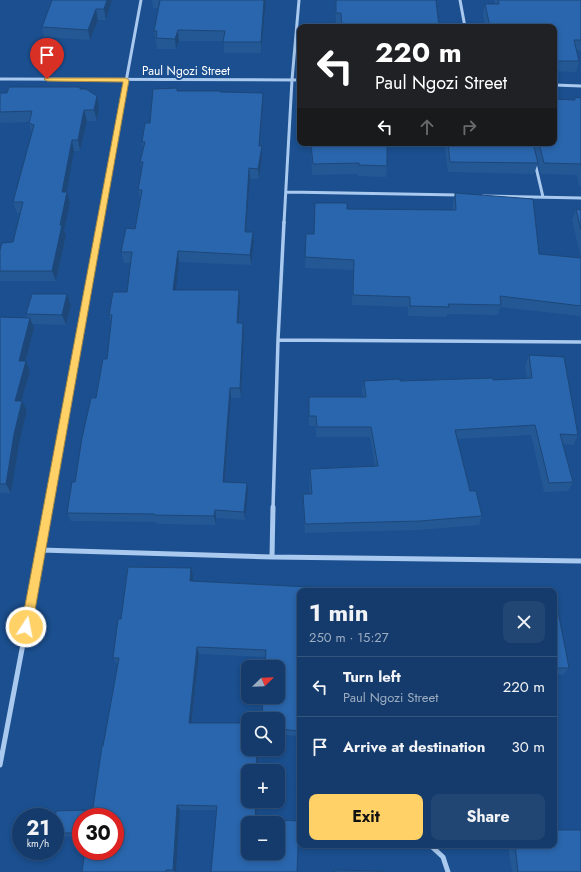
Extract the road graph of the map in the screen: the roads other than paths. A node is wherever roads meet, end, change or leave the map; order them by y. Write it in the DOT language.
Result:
graph roads {
  1 [pos="141,0"];
  2 [pos="299,0"];
  3 [pos="460,0"];
  4 [pos="464,24"];
  5 [pos="0,79"];
  6 [pos="126,80"];
  7 [pos="292,80"];
  8 [pos="297,80"];
  9 [pos="557,85"];
  10 [pos="581,86"];
  11 [pos="534,158"];
  12 [pos="287,192"];
  13 [pos="464,195"];
  14 [pos="480,196"];
  15 [pos="543,197"];
  16 [pos="581,198"];
  17 [pos="278,340"];
  18 [pos="581,342"];
  19 [pos="41,550"];
  20 [pos="272,557"];
  21 [pos="581,561"];
  22 [pos="0,765"];
  23 [pos="433,848"];
  24 [pos="448,872"];
  1 -- 6 [label="street"];
  2 -- 7 [label="street"];
  3 -- 4 [label="street"];
  5 -- 6 [label="street, Paul Ngozi Street"];
  6 -- 7 [label="street, Paul Ngozi Street"];
  6 -- 19 [label="street"];
  7 -- 8 [label="street, Paul Ngozi Street"];
  7 -- 12 [label="street"];
  9 -- 10 [label="street"];
  11 -- 15 [label="street"];
  12 -- 13 [label="street"];
  12 -- 17 [label="street"];
  14 -- 15 [label="street"];
  15 -- 16 [label="street"];
  17 -- 18 [label="street"];
  17 -- 20 [label="street"];
  19 -- 20 [label="street"];
  19 -- 22 [label="street"];
  20 -- 21 [label="street"];
  23 -- 24 [label="street"];
}
